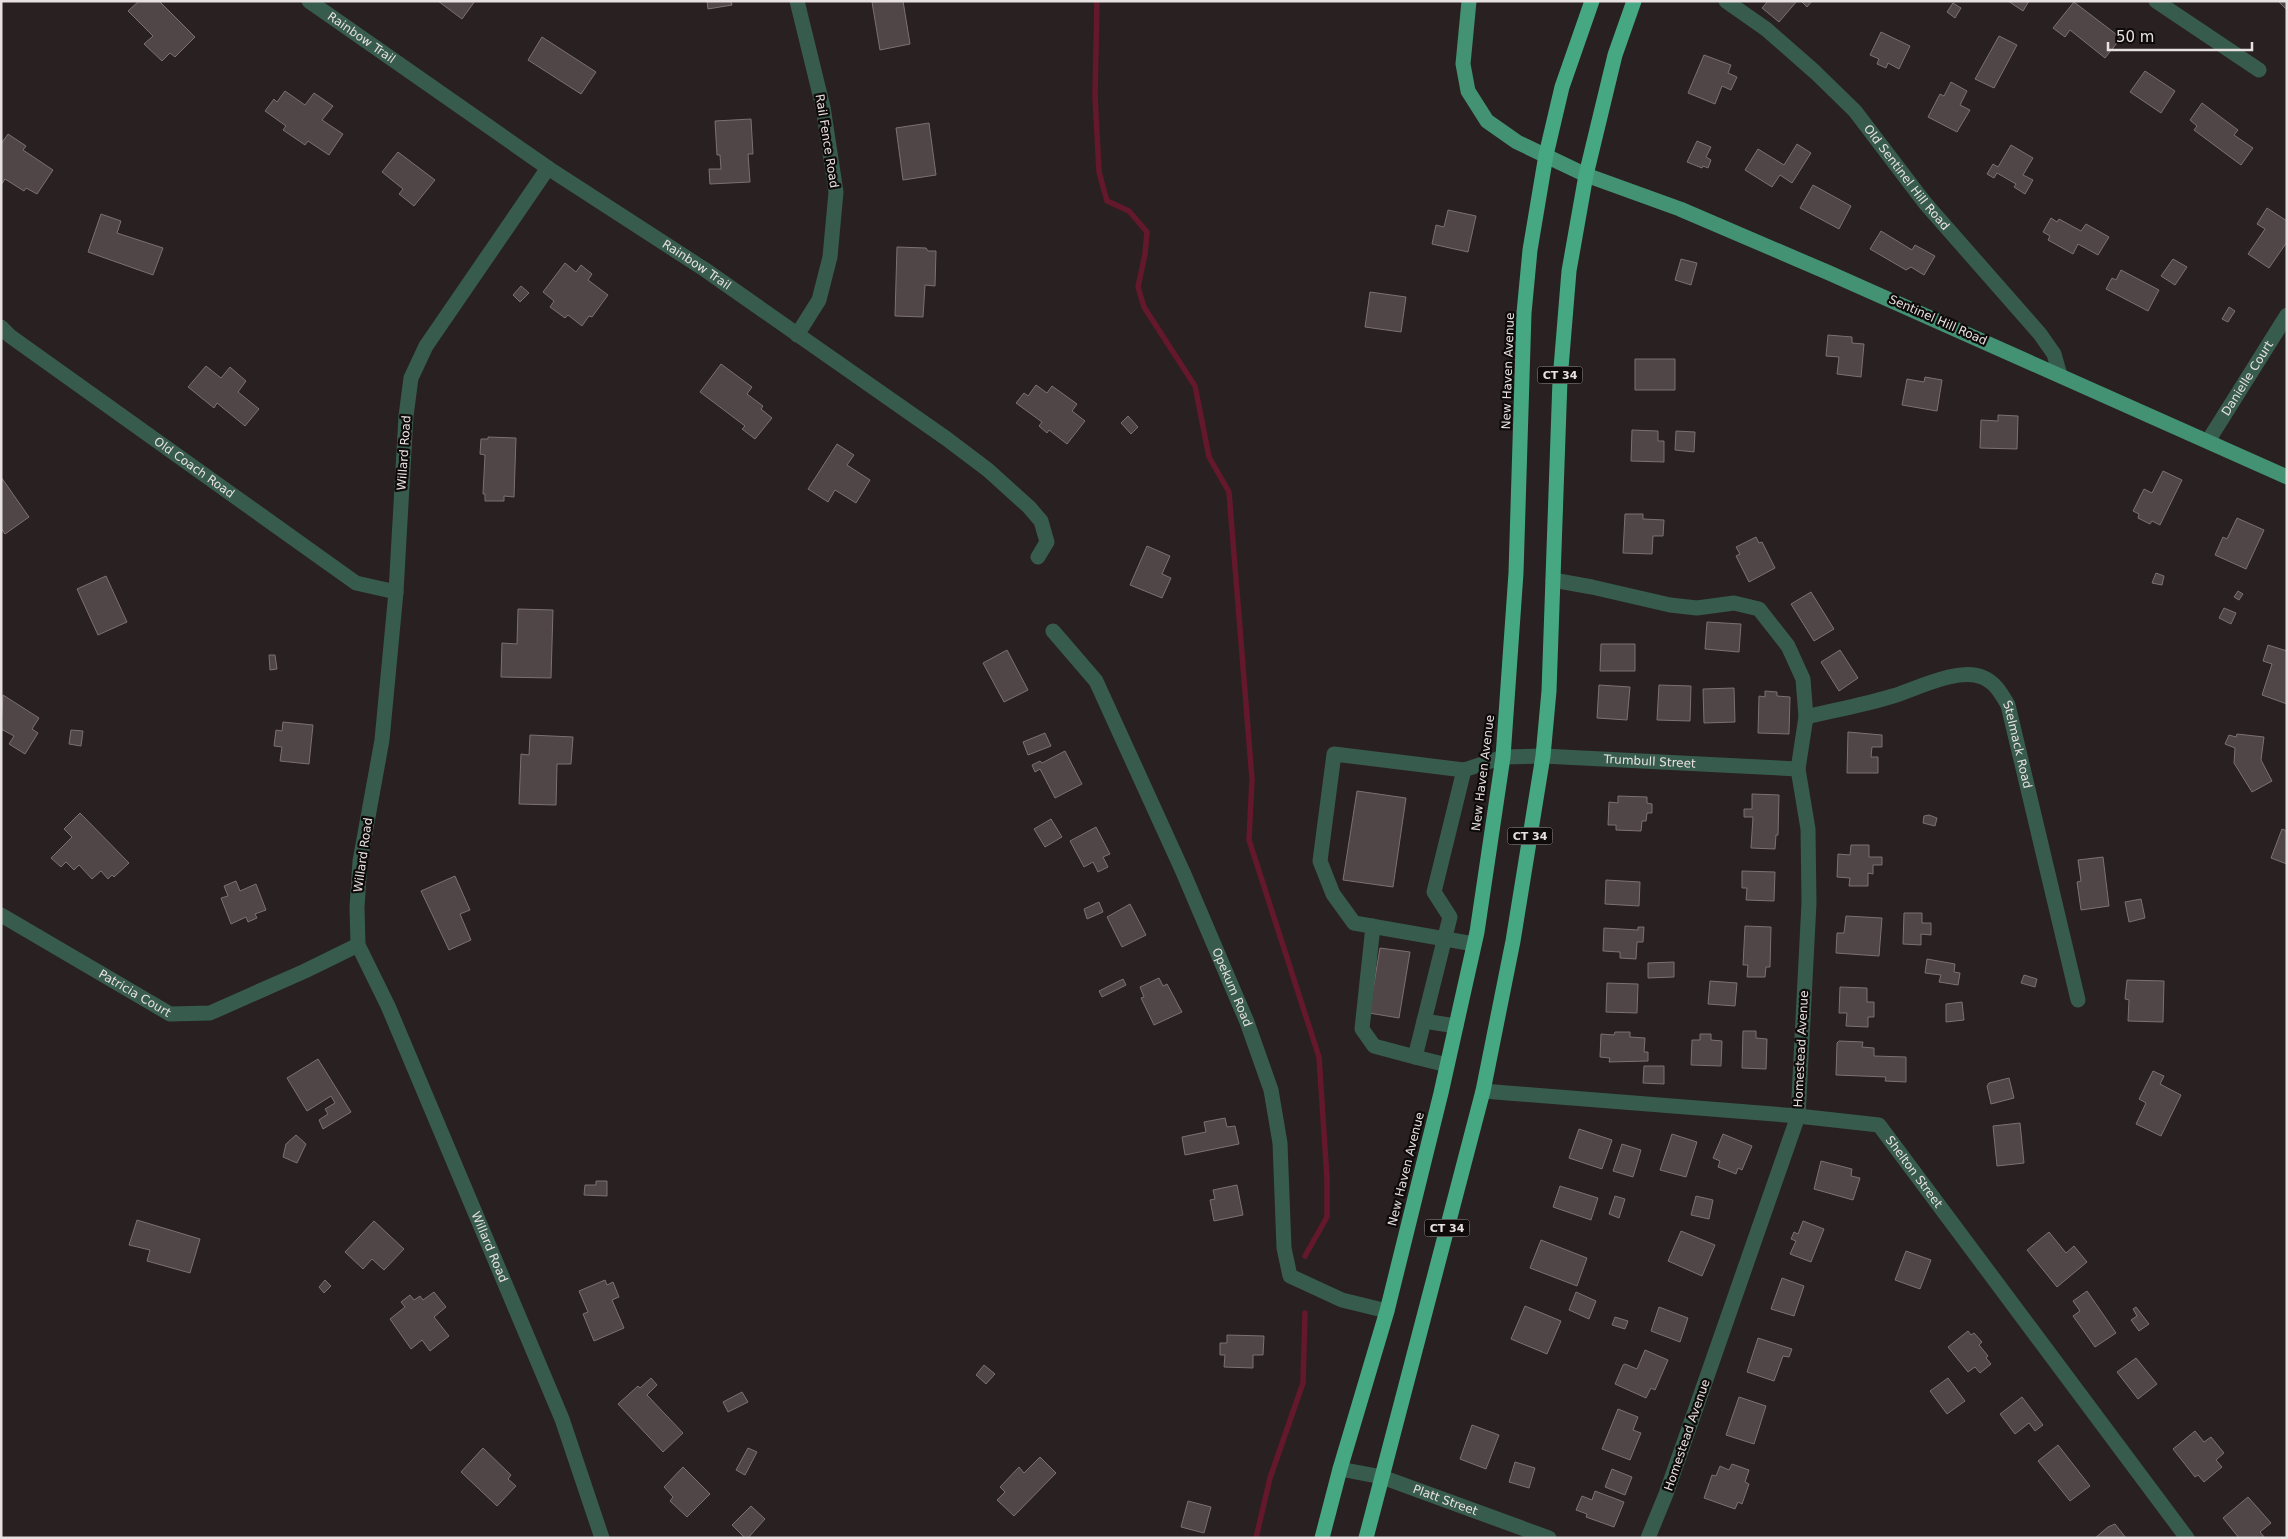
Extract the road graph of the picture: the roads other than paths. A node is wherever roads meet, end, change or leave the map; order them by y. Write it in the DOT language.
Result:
graph roads {
  1 [pos="310,1"];
  2 [pos="797,1"];
  3 [pos="1469,1"];
  4 [pos="1592,1"];
  5 [pos="1634,1"];
  6 [pos="1726,1"];
  7 [pos="2156,1"];
  8 [pos="2259,70"];
  9 [pos="1546,156"];
  10 [pos="548,168"];
  11 [pos="1586,175"];
  12 [pos="2287,315"];
  13 [pos="1,327"];
  14 [pos="796,336"];
  15 [pos="2060,376"];
  16 [pos="2208,441"];
  17 [pos="2287,477"];
  18 [pos="1038,557"];
  19 [pos="1554,580"];
  20 [pos="396,592"];
  21 [pos="1052,631"];
  22 [pos="1806,717"];
  23 [pos="1543,756"];
  24 [pos="1503,757"];
  25 [pos="1798,769"];
  26 [pos="1464,770"];
  27 [pos="1,915"];
  28 [pos="1373,926"];
  29 [pos="1444,938"];
  30 [pos="1474,944"];
  31 [pos="358,945"];
  32 [pos="2078,1000"];
  33 [pos="1424,1021"];
  34 [pos="1456,1026"];
  35 [pos="1415,1057"];
  36 [pos="1447,1065"];
  37 [pos="1483,1091"];
  38 [pos="1798,1116"];
  39 [pos="1387,1311"];
  40 [pos="1340,1469"];
  41 [pos="1382,1477"];
  42 [pos="602,1538"];
  43 [pos="1322,1538"];
  44 [pos="1366,1538"];
  45 [pos="1549,1538"];
  46 [pos="1648,1538"];
  47 [pos="2187,1538"];
  1 -- 10 [label="street, Rainbow Trail"];
  2 -- 14 [label="street, Rail Fence Road"];
  3 -- 9 [label="main road, Sentinel Hill Road"];
  4 -- 9 [label="highway, New Haven Avenue / CT 34"];
  5 -- 11 [label="highway, CT 34"];
  6 -- 15 [label="street, Old Sentinel Hill Road"];
  7 -- 8 [label="street"];
  9 -- 11 [label="main road, Sentinel Hill Road"];
  9 -- 24 [label="highway, New Haven Avenue / CT 34"];
  10 -- 14 [label="street, Rainbow Trail"];
  10 -- 20 [label="street, Willard Road"];
  11 -- 15 [label="main road, Sentinel Hill Road"];
  11 -- 19 [label="highway, CT 34"];
  12 -- 16 [label="street, Danielle Court"];
  13 -- 20 [label="street, Old Coach Road"];
  14 -- 18 [label="street, Rainbow Trail"];
  15 -- 16 [label="main road, Sentinel Hill Road"];
  16 -- 17 [label="main road, Sentinel Hill Road"];
  19 -- 22 [label="street, Homestead Avenue"];
  19 -- 23 [label="highway, CT 34"];
  20 -- 31 [label="street, Willard Road"];
  21 -- 39 [label="street, Opekum Road"];
  22 -- 25 [label="street, Homestead Avenue"];
  22 -- 32 [label="street, Stelmack Road"];
  23 -- 24 [label="street, Trumbull Street"];
  23 -- 25 [label="street, Trumbull Street"];
  23 -- 37 [label="highway, CT 34"];
  24 -- 26 [label="street, Trumbull Street"];
  24 -- 30 [label="highway, New Haven Avenue / CT 34"];
  25 -- 38 [label="street, Homestead Avenue"];
  26 -- 28 [label="street"];
  26 -- 29 [label="street"];
  27 -- 31 [label="street, Patricia Court"];
  28 -- 29 [label="street"];
  28 -- 35 [label="street"];
  29 -- 30 [label="street"];
  29 -- 33 [label="street"];
  30 -- 34 [label="highway, New Haven Avenue / CT 34"];
  31 -- 42 [label="street, Willard Road"];
  33 -- 34 [label="street"];
  33 -- 35 [label="street"];
  34 -- 36 [label="highway, New Haven Avenue / CT 34"];
  35 -- 36 [label="street"];
  36 -- 39 [label="highway, New Haven Avenue / CT 34"];
  37 -- 38 [label="street, Shelton Street"];
  37 -- 41 [label="highway, CT 34"];
  38 -- 46 [label="street, Homestead Avenue"];
  38 -- 47 [label="street, Shelton Street"];
  39 -- 40 [label="highway, New Haven Avenue / CT 34"];
  40 -- 41 [label="street, Platt Street"];
  40 -- 43 [label="highway, New Haven Avenue / CT 34"];
  41 -- 44 [label="highway, CT 34"];
  41 -- 45 [label="street, Platt Street"];
}
